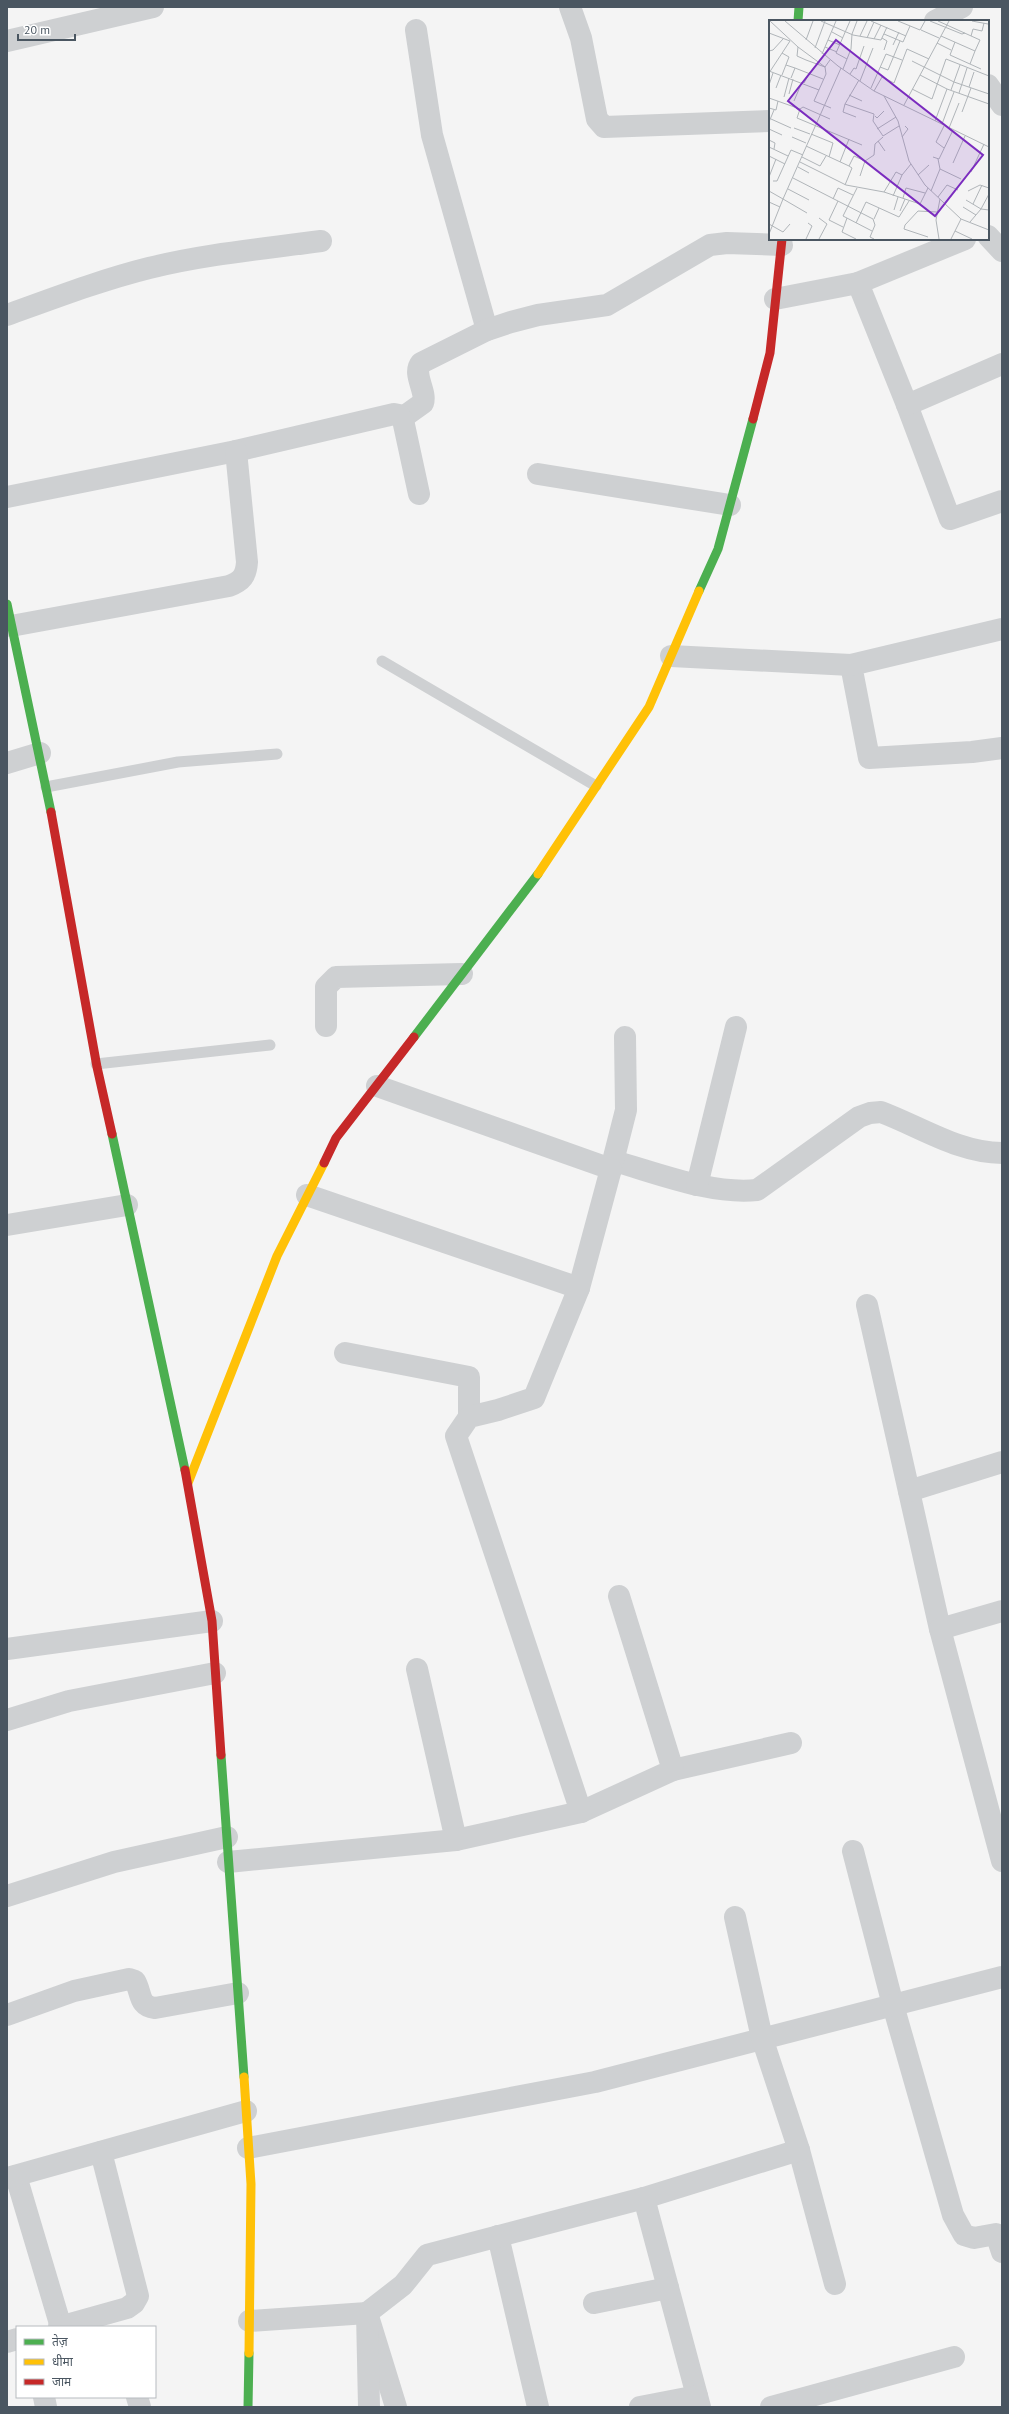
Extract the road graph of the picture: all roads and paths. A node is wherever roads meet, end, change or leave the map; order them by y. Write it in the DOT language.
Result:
graph roads {
  1 [pos="153,7"];
  2 [pos="570,7"];
  3 [pos="799,7"];
  4 [pos="798,20"];
  5 [pos="416,30"];
  6 [pos="7,41"];
  7 [pos="989,86"];
  8 [pos="1002,105"];
  9 [pos="769,121"];
  10 [pos="989,237"];
  11 [pos="963,240"];
  12 [pos="321,241"];
  13 [pos="782,242"];
  14 [pos="1002,251"];
  15 [pos="858,283"];
  16 [pos="776,299"];
  17 [pos="7,315"];
  18 [pos="487,330"];
  19 [pos="1002,364"];
  20 [pos="907,405"];
  21 [pos="402,418"];
  22 [pos="236,451"];
  23 [pos="538,474"];
  24 [pos="419,494"];
  25 [pos="7,497"];
  26 [pos="1002,501"];
  27 [pos="730,505"];
  28 [pos="7,604"];
  29 [pos="11,626"];
  30 [pos="1002,629"];
  31 [pos="671,656"];
  32 [pos="382,661"];
  33 [pos="13,665"];
  34 [pos="851,665"];
  35 [pos="1002,748"];
  36 [pos="40,753"];
  37 [pos="277,754"];
  38 [pos="7,763"];
  39 [pos="596,786"];
  40 [pos="46,787"];
  41 [pos="462,974"];
  42 [pos="326,1026"];
  43 [pos="736,1027"];
  44 [pos="625,1037"];
  45 [pos="270,1045"];
  46 [pos="96,1064"];
  47 [pos="377,1086"];
  48 [pos="1002,1153"];
  49 [pos="612,1165"];
  50 [pos="697,1185"];
  51 [pos="307,1195"];
  52 [pos="127,1205"];
  53 [pos="7,1225"];
  54 [pos="579,1288"];
  55 [pos="868,1305"];
  56 [pos="345,1353"];
  57 [pos="468,1417"];
  58 [pos="1002,1462"];
  59 [pos="188,1483"];
  60 [pos="909,1491"];
  61 [pos="619,1596"];
  62 [pos="1002,1611"];
  63 [pos="212,1621"];
  64 [pos="940,1629"];
  65 [pos="7,1649"];
  66 [pos="417,1670"];
  67 [pos="215,1673"];
  68 [pos="7,1720"];
  69 [pos="791,1743"];
  70 [pos="673,1770"];
  71 [pos="581,1812"];
  72 [pos="227,1837"];
  73 [pos="456,1840"];
  74 [pos="853,1851"];
  75 [pos="228,1862"];
  76 [pos="1002,1862"];
  77 [pos="7,1896"];
  78 [pos="735,1918"];
  79 [pos="1002,1977"];
  80 [pos="238,1993"];
  81 [pos="893,2005"];
  82 [pos="7,2015"];
  83 [pos="762,2038"];
  84 [pos="246,2111"];
  85 [pos="248,2148"];
  86 [pos="799,2150"];
  87 [pos="101,2152"];
  88 [pos="12,2177"];
  89 [pos="644,2198"];
  90 [pos="498,2236"];
  91 [pos="1000,2239"];
  92 [pos="835,2284"];
  93 [pos="668,2288"];
  94 [pos="594,2303"];
  95 [pos="367,2313"];
  96 [pos="117,2319"];
  97 [pos="249,2322"];
  98 [pos="60,2326"];
  99 [pos="67,2326"];
  100 [pos="954,2357"];
  101 [pos="698,2401"];
  102 [pos="248,2407"];
  103 [pos="369,2407"];
  104 [pos="396,2407"];
  105 [pos="538,2407"];
  106 [pos="640,2407"];
  107 [pos="771,2407"];
  1 -- 6 [label="street"];
  2 -- 9 [label="street"];
  3 -- 4 [label="street"];
  5 -- 18 [label="street"];
  7 -- 8 [label="street"];
  10 -- 14 [label="street"];
  11 -- 15 [label="street"];
  12 -- 17 [label="street"];
  13 -- 16 [label="street"];
  13 -- 18 [label="street"];
  15 -- 16 [label="street"];
  15 -- 20 [label="street"];
  16 -- 27 [label="street"];
  18 -- 21 [label="street"];
  19 -- 20 [label="street"];
  20 -- 26 [label="street"];
  21 -- 22 [label="street"];
  21 -- 24 [label="street"];
  22 -- 25 [label="street"];
  22 -- 29 [label="street"];
  23 -- 27 [label="street"];
  27 -- 31 [label="street"];
  28 -- 29 [label="street"];
  29 -- 33 [label="street"];
  30 -- 34 [label="street"];
  31 -- 34 [label="street"];
  31 -- 39 [label="street"];
  32 -- 39 [label="lane"];
  33 -- 36 [label="street"];
  34 -- 35 [label="street"];
  36 -- 38 [label="street"];
  36 -- 40 [label="street"];
  37 -- 40 [label="lane"];
  39 -- 41 [label="street"];
  40 -- 46 [label="street"];
  41 -- 42 [label="street"];
  41 -- 47 [label="street"];
  43 -- 50 [label="street"];
  44 -- 49 [label="street"];
  45 -- 46 [label="lane"];
  46 -- 52 [label="street"];
  47 -- 49 [label="street"];
  47 -- 51 [label="street"];
  48 -- 50 [label="street"];
  49 -- 50 [label="street"];
  49 -- 54 [label="street"];
  51 -- 54 [label="street"];
  51 -- 59 [label="street"];
  52 -- 53 [label="street"];
  52 -- 59 [label="street"];
  54 -- 57 [label="street"];
  55 -- 60 [label="street"];
  56 -- 57 [label="street"];
  57 -- 71 [label="street"];
  58 -- 60 [label="street"];
  59 -- 63 [label="street"];
  60 -- 64 [label="street"];
  61 -- 70 [label="street"];
  62 -- 64 [label="street"];
  63 -- 65 [label="street"];
  63 -- 67 [label="street"];
  64 -- 76 [label="street"];
  66 -- 73 [label="street"];
  67 -- 68 [label="street"];
  67 -- 72 [label="street"];
  69 -- 70 [label="street"];
  70 -- 71 [label="street"];
  71 -- 73 [label="street"];
  72 -- 75 [label="street"];
  72 -- 77 [label="street"];
  73 -- 75 [label="street"];
  74 -- 81 [label="street"];
  75 -- 80 [label="street"];
  78 -- 83 [label="street"];
  79 -- 81 [label="street"];
  80 -- 82 [label="street"];
  80 -- 84 [label="street"];
  81 -- 83 [label="street"];
  81 -- 91 [label="street"];
  83 -- 85 [label="street"];
  83 -- 86 [label="street"];
  84 -- 85 [label="street"];
  84 -- 87 [label="street"];
  85 -- 97 [label="street"];
  86 -- 89 [label="street"];
  86 -- 92 [label="street"];
  87 -- 88 [label="street"];
  87 -- 96 [label="street"];
  88 -- 98 [label="street"];
  89 -- 90 [label="street"];
  89 -- 93 [label="street"];
  90 -- 95 [label="street"];
  90 -- 105 [label="street"];
  93 -- 94 [label="street"];
  93 -- 101 [label="street"];
  95 -- 97 [label="street"];
  95 -- 103 [label="street"];
  95 -- 104 [label="street"];
  96 -- 99 [label="street"];
  97 -- 102 [label="street"];
  100 -- 107 [label="street"];
  101 -- 106 [label="street"];
}
